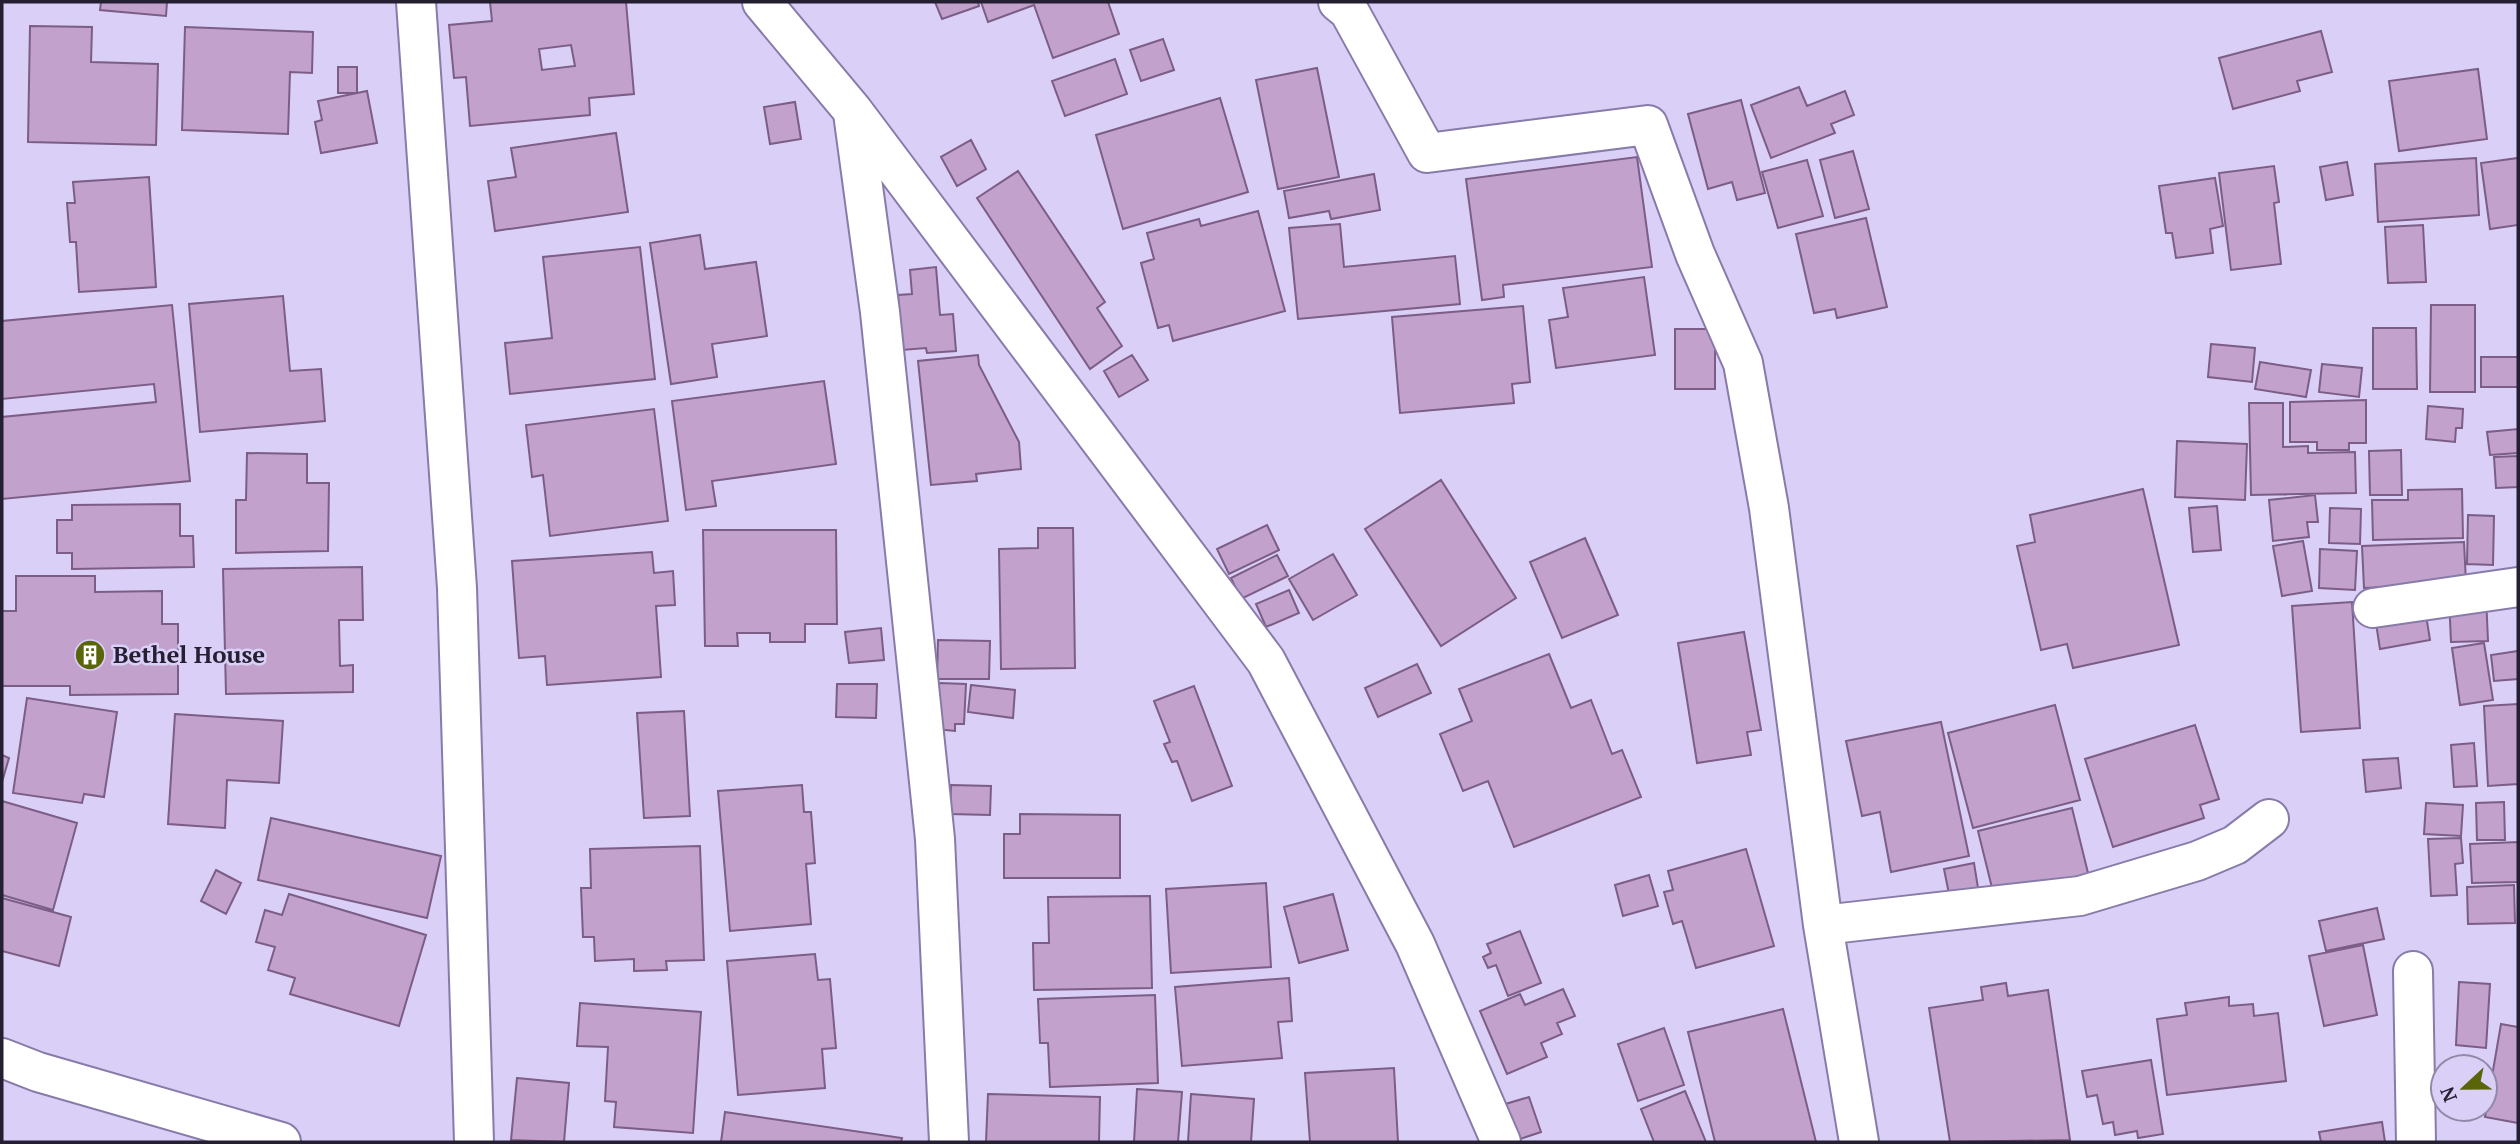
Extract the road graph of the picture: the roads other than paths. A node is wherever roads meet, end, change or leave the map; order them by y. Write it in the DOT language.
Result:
graph roads {
  1 [pos="416,2"];
  2 [pos="762,2"];
  3 [pos="1338,2"];
  4 [pos="853,111"];
  5 [pos="2518,587"];
  6 [pos="2373,608"];
  7 [pos="2269,818"];
  8 [pos="1822,925"];
  9 [pos="2413,971"];
  10 [pos="2,1058"];
  11 [pos="281,1142"];
  12 [pos="474,1142"];
  13 [pos="949,1142"];
  14 [pos="1501,1142"];
  15 [pos="1859,1142"];
  16 [pos="2416,1142"];
  1 -- 12 [label="street"];
  2 -- 4 [label="street"];
  3 -- 8 [label="street"];
  4 -- 13 [label="street"];
  4 -- 14 [label="street"];
  5 -- 6 [label="street"];
  7 -- 8 [label="street"];
  8 -- 15 [label="street"];
  9 -- 16 [label="street"];
  10 -- 11 [label="street"];
}
